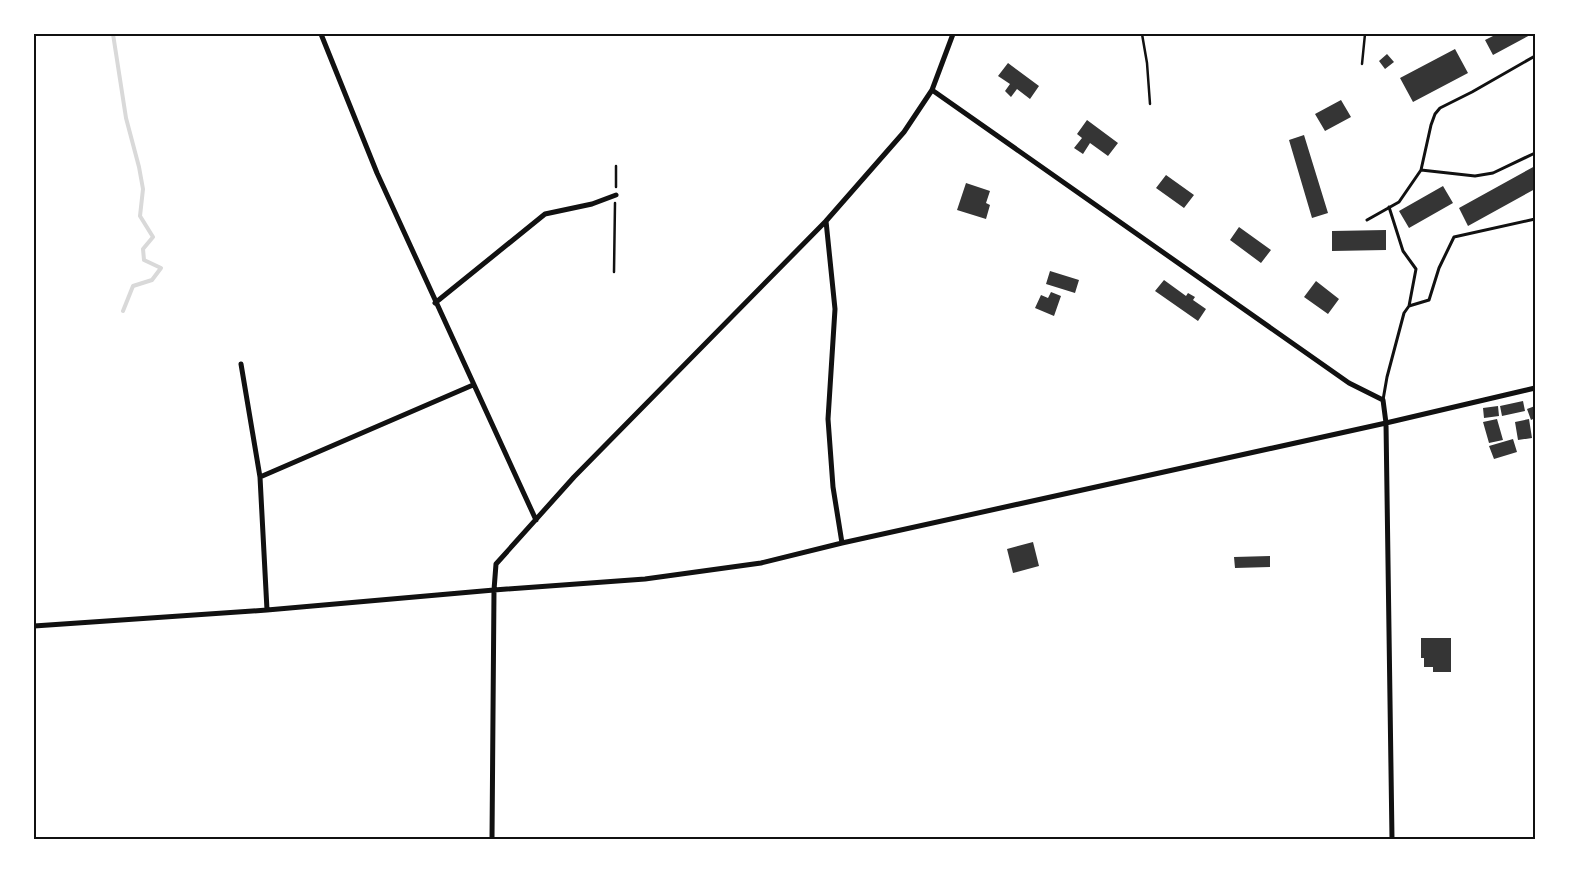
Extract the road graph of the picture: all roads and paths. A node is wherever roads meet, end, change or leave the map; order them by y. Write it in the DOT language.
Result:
graph roads {
  1 [pos="321,34"];
  2 [pos="953,34"];
  3 [pos="1142,34"];
  4 [pos="1365,34"];
  5 [pos="1535,56"];
  6 [pos="1362,64"];
  7 [pos="932,90"];
  8 [pos="1150,104"];
  9 [pos="1535,153"];
  10 [pos="616,166"];
  11 [pos="1421,170"];
  12 [pos="616,195"];
  13 [pos="1389,207"];
  14 [pos="1535,219"];
  15 [pos="1367,220"];
  16 [pos="826,221"];
  17 [pos="614,272"];
  18 [pos="435,303"];
  19 [pos="1409,306"];
  20 [pos="241,364"];
  21 [pos="473,385"];
  22 [pos="1535,388"];
  23 [pos="1383,400"];
  24 [pos="1386,424"];
  25 [pos="260,477"];
  26 [pos="536,520"];
  27 [pos="842,543"];
  28 [pos="494,590"];
  29 [pos="267,610"];
  30 [pos="34,626"];
  31 [pos="492,839"];
  32 [pos="1392,839"];
  1 -- 18 [label="street"];
  2 -- 7 [label="street"];
  3 -- 8 [label="path"];
  4 -- 6 [label="path"];
  5 -- 11 [label="lane"];
  7 -- 16 [label="street"];
  7 -- 23 [label="street"];
  9 -- 11 [label="lane"];
  10 -- 12 [label="path"];
  11 -- 13 [label="lane"];
  12 -- 17 [label="path"];
  12 -- 18 [label="street"];
  13 -- 15 [label="lane"];
  13 -- 19 [label="lane"];
  14 -- 19 [label="lane"];
  16 -- 26 [label="street"];
  16 -- 27 [label="street"];
  18 -- 21 [label="street"];
  19 -- 23 [label="lane"];
  20 -- 25 [label="street"];
  21 -- 25 [label="street"];
  21 -- 26 [label="street"];
  22 -- 24 [label="street"];
  23 -- 24 [label="street"];
  24 -- 27 [label="street"];
  24 -- 32 [label="street"];
  25 -- 29 [label="street"];
  26 -- 28 [label="street"];
  27 -- 28 [label="street"];
  28 -- 29 [label="street"];
  28 -- 31 [label="street"];
  29 -- 30 [label="street"];
}
